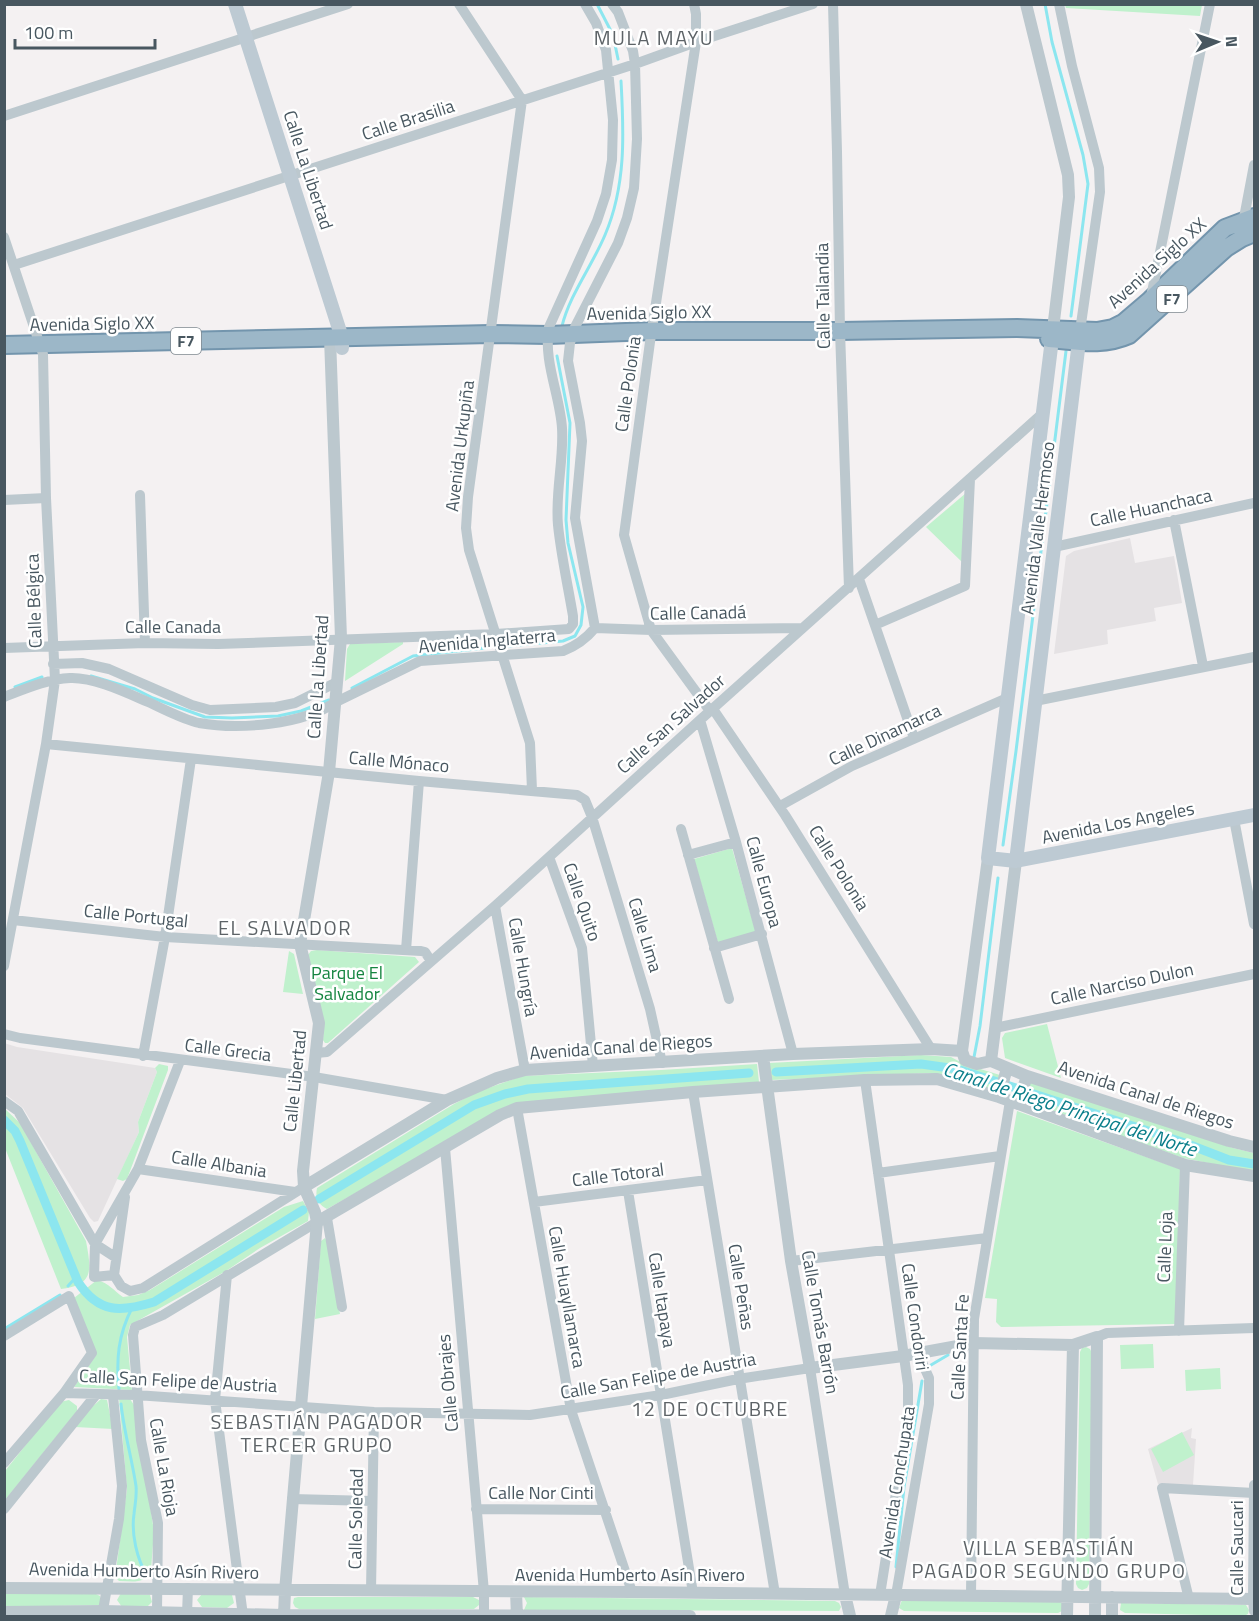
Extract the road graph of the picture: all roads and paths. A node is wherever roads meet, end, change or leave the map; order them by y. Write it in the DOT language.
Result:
graph roads {
  1 [pos="235,4"];
  2 [pos="348,4"];
  3 [pos="459,4"];
  4 [pos="585,4"];
  5 [pos="612,4"];
  6 [pos="694,4"];
  7 [pos="813,4"];
  8 [pos="833,4"];
  9 [pos="1026,4"];
  10 [pos="1059,4"];
  11 [pos="1210,4"];
  12 [pos="245,37"];
  13 [pos="696,42"];
  14 [pos="635,64"];
  15 [pos="608,73"];
  16 [pos="522,100"];
  17 [pos="4,116"];
  18 [pos="1254,165"];
  19 [pos="291,175"];
  20 [pos="1254,196"];
  21 [pos="1249,222"];
  22 [pos="4,237"];
  23 [pos="14,265"];
  24 [pos="1150,300"];
  25 [pos="1052,334"];
  26 [pos="840,335"];
  27 [pos="651,337"];
  28 [pos="1080,337"];
  29 [pos="548,339"];
  30 [pos="571,339"];
  31 [pos="490,340"];
  32 [pos="336,343"];
  33 [pos="4,345"];
  34 [pos="42,349"];
  35 [pos="4,354"];
  36 [pos="1043,412"];
  37 [pos="970,479"];
  38 [pos="140,495"];
  39 [pos="46,498"];
  40 [pos="4,500"];
  41 [pos="1254,502"];
  42 [pos="1174,520"];
  43 [pos="1054,547"];
  44 [pos="859,579"];
  45 [pos="849,588"];
  46 [pos="875,625"];
  47 [pos="595,628"];
  48 [pos="802,628"];
  49 [pos="651,630"];
  50 [pos="496,634"];
  51 [pos="341,638"];
  52 [pos="145,643"];
  53 [pos="52,645"];
  54 [pos="4,648"];
  55 [pos="503,655"];
  56 [pos="1254,657"];
  57 [pos="53,664"];
  58 [pos="1203,666"];
  59 [pos="55,680"];
  60 [pos="337,682"];
  61 [pos="4,697"];
  62 [pos="1007,698"];
  63 [pos="1035,700"];
  64 [pos="336,702"];
  65 [pos="711,710"];
  66 [pos="700,720"];
  67 [pos="915,738"];
  68 [pos="46,744"];
  69 [pos="191,759"];
  70 [pos="328,772"];
  71 [pos="419,781"];
  72 [pos="532,790"];
  73 [pos="780,806"];
  74 [pos="1254,815"];
  75 [pos="592,817"];
  76 [pos="1234,819"];
  77 [pos="681,829"];
  78 [pos="736,842"];
  79 [pos="688,855"];
  80 [pos="549,857"];
  81 [pos="988,858"];
  82 [pos="1016,861"];
  83 [pos="495,906"];
  84 [pos="13,920"];
  85 [pos="1254,924"];
  86 [pos="762,934"];
  87 [pos="165,937"];
  88 [pos="300,944"];
  89 [pos="714,948"];
  90 [pos="406,950"];
  91 [pos="431,961"];
  92 [pos="4,966"];
  93 [pos="1254,974"];
  94 [pos="729,999"];
  95 [pos="995,1028"];
  96 [pos="4,1034"];
  97 [pos="931,1049"];
  98 [pos="962,1052"];
  99 [pos="316,1053"];
  100 [pos="794,1054"];
  101 [pos="143,1056"];
  102 [pos="763,1056"];
  103 [pos="180,1061"];
  104 [pos="991,1061"];
  105 [pos="662,1063"];
  106 [pos="593,1066"];
  107 [pos="525,1070"];
  108 [pos="314,1077"];
  109 [pos="865,1080"];
  110 [pos="766,1087"];
  111 [pos="1012,1088"];
  112 [pos="693,1092"];
  113 [pos="447,1100"];
  114 [pos="4,1101"];
  115 [pos="517,1108"];
  116 [pos="1254,1147"];
  117 [pos="445,1148"];
  118 [pos="1000,1156"];
  119 [pos="1185,1165"];
  120 [pos="138,1169"];
  121 [pos="878,1173"];
  122 [pos="1254,1176"];
  123 [pos="707,1180"];
  124 [pos="300,1190"];
  125 [pos="126,1191"];
  126 [pos="628,1191"];
  127 [pos="534,1203"];
  128 [pos="322,1220"];
  129 [pos="987,1238"];
  130 [pos="95,1244"];
  131 [pos="888,1249"];
  132 [pos="115,1257"];
  133 [pos="790,1261"];
  134 [pos="114,1275"];
  135 [pos="227,1275"];
  136 [pos="342,1307"];
  137 [pos="135,1328"];
  138 [pos="1254,1328"];
  139 [pos="1179,1331"];
  140 [pos="4,1336"];
  141 [pos="1098,1337"];
  142 [pos="974,1342"];
  143 [pos="1073,1345"];
  144 [pos="918,1353"];
  145 [pos="903,1356"];
  146 [pos="810,1368"];
  147 [pos="738,1380"];
  148 [pos="64,1394"];
  149 [pos="136,1395"];
  150 [pos="661,1395"];
  151 [pos="95,1396"];
  152 [pos="113,1396"];
  153 [pos="215,1400"];
  154 [pos="300,1406"];
  155 [pos="571,1410"];
  156 [pos="374,1412"];
  157 [pos="469,1415"];
  158 [pos="4,1463"];
  159 [pos="1254,1485"];
  160 [pos="1254,1493"];
  161 [pos="292,1499"];
  162 [pos="372,1501"];
  163 [pos="4,1509"];
  164 [pos="476,1509"];
  165 [pos="606,1510"];
  166 [pos="4,1588"];
  167 [pos="108,1588"];
  168 [pos="156,1588"];
  169 [pos="188,1588"];
  170 [pos="239,1589"];
  171 [pos="285,1591"];
  172 [pos="371,1591"];
  173 [pos="484,1592"];
  174 [pos="516,1592"];
  175 [pos="632,1592"];
  176 [pos="693,1593"];
  177 [pos="775,1594"];
  178 [pos="845,1595"];
  179 [pos="880,1595"];
  180 [pos="896,1595"];
  181 [pos="970,1596"];
  182 [pos="1069,1596"];
  183 [pos="1095,1597"];
  184 [pos="1112,1597"];
  185 [pos="1189,1599"];
  186 [pos="1254,1603"];
  187 [pos="4,1612"];
  188 [pos="157,1613"];
  189 [pos="103,1614"];
  190 [pos="132,1614"];
  191 [pos="195,1615"];
  192 [pos="284,1615"];
  193 [pos="243,1616"];
  194 [pos="370,1616"];
  195 [pos="484,1616"];
  196 [pos="516,1616"];
  197 [pos="562,1616"];
  198 [pos="675,1616"];
  199 [pos="690,1617"];
  200 [pos="850,1617"];
  201 [pos="891,1617"];
  202 [pos="1067,1617"];
  203 [pos="1095,1617"];
  204 [pos="1112,1617"];
  1 -- 12 [label="main road, Calle La Libertad"];
  2 -- 12 [label="street"];
  3 -- 16 [label="street"];
  4 -- 15 [label="street"];
  5 -- 14 [label="street"];
  6 -- 13 [label="street, Calle Polonia"];
  7 -- 13 [label="street, Calle Brasilia"];
  8 -- 26 [label="street, Calle Tailandia"];
  9 -- 25 [label="street, Avenida Valle Hermoso"];
  10 -- 28 [label="street, Avenida Valle Hermoso"];
  11 -- 24 [label="street"];
  12 -- 17 [label="street"];
  12 -- 19 [label="main road, Calle La Libertad"];
  13 -- 14 [label="street, Calle Brasilia"];
  13 -- 27 [label="street, Calle Polonia"];
  14 -- 15 [label="street, Calle Brasilia"];
  14 -- 30 [label="street"];
  15 -- 16 [label="street, Calle Brasilia"];
  15 -- 29 [label="street"];
  16 -- 19 [label="street, Calle Brasilia"];
  16 -- 31 [label="street, Avenida Urkupiña"];
  18 -- 21 [label="street"];
  19 -- 23 [label="street, Calle Brasilia"];
  19 -- 32 [label="main road, Calle La Libertad"];
  20 -- 21 [label="street"];
  21 -- 24 [label="highway, Avenida Siglo XX / F7"];
  21 -- 28 [label="highway, Avenida Siglo XX / F7"];
  22 -- 23 [label="street, Calle Bélgica"];
  23 -- 34 [label="street, Calle Bélgica"];
  24 -- 28 [label="highway, Avenida Siglo XX / F7"];
  25 -- 26 [label="highway, Avenida Siglo XX / F7"];
  25 -- 28 [label="highway, Avenida Siglo XX / F7"];
  25 -- 36 [label="main road, Avenida Valle Hermoso"];
  26 -- 27 [label="highway, Avenida Siglo XX / F7"];
  26 -- 45 [label="street, Calle Tailandia"];
  27 -- 30 [label="highway, Avenida Siglo XX / F7"];
  27 -- 49 [label="street, Calle Polonia"];
  28 -- 43 [label="main road, Avenida Valle Hermoso"];
  29 -- 30 [label="highway, Avenida Siglo XX / F7"];
  29 -- 31 [label="highway, Avenida Siglo XX / F7"];
  29 -- 50 [label="street, Avenida Inglaterra"];
  30 -- 47 [label="street"];
  31 -- 32 [label="highway, Avenida Siglo XX / F7"];
  31 -- 50 [label="street, Avenida Urkupiña"];
  32 -- 34 [label="highway, Avenida Siglo XX / F7"];
  32 -- 51 [label="street, Calle La Libertad"];
  33 -- 34 [label="highway, Avenida Siglo XX / F7"];
  34 -- 35 [label="highway, Avenida Siglo XX / F7"];
  34 -- 39 [label="street, Calle Bélgica"];
  36 -- 37 [label="street, Calle San Salvador"];
  36 -- 62 [label="main road, Avenida Valle Hermoso"];
  37 -- 44 [label="street, Calle San Salvador"];
  37 -- 46 [label="street"];
  38 -- 52 [label="street"];
  39 -- 40 [label="street"];
  39 -- 53 [label="street, Calle Bélgica"];
  41 -- 42 [label="street, Calle Huanchaca"];
  42 -- 43 [label="street, Calle Huanchaca"];
  42 -- 58 [label="street"];
  43 -- 63 [label="main road, Avenida Valle Hermoso"];
  44 -- 45 [label="street, Calle San Salvador"];
  44 -- 46 [label="street"];
  45 -- 48 [label="street, Calle San Salvador"];
  46 -- 67 [label="street"];
  47 -- 49 [label="street, Calle Canadá"];
  47 -- 55 [label="street, Avenida Inglaterra"];
  48 -- 49 [label="street, Calle Canadá"];
  48 -- 65 [label="street, Calle San Salvador"];
  49 -- 65 [label="street, Calle Polonia"];
  50 -- 51 [label="street, Avenida Inglaterra"];
  50 -- 55 [label="street, Avenida Urkupiña"];
  51 -- 52 [label="street, Calle Canada"];
  51 -- 60 [label="street, Calle La Libertad"];
  52 -- 53 [label="street, Calle Canada"];
  53 -- 54 [label="street, Calle Canada"];
  53 -- 57 [label="street, Calle Bélgica"];
  55 -- 64 [label="street, Avenida Inglaterra"];
  55 -- 72 [label="street, Avenida Urkupiña"];
  56 -- 58 [label="street"];
  57 -- 59 [label="street, Calle Bélgica"];
  57 -- 60 [label="street"];
  58 -- 63 [label="street"];
  59 -- 61 [label="street, Avenida Inglaterra"];
  59 -- 64 [label="street, Avenida Inglaterra"];
  59 -- 68 [label="street, Calle Bélgica"];
  60 -- 64 [label="street, Calle La Libertad"];
  62 -- 67 [label="street, Calle Dinamarca"];
  62 -- 81 [label="main road, Avenida Valle Hermoso"];
  63 -- 82 [label="main road, Avenida Valle Hermoso"];
  64 -- 70 [label="street, Calle La Libertad"];
  65 -- 66 [label="street, Calle San Salvador"];
  65 -- 73 [label="street, Calle Polonia"];
  66 -- 75 [label="street, Calle San Salvador"];
  66 -- 78 [label="street, Calle Europa"];
  67 -- 73 [label="street, Calle Dinamarca"];
  68 -- 69 [label="street, Calle Mónaco"];
  68 -- 84 [label="street, Calle Bélgica"];
  69 -- 70 [label="street, Calle Mónaco"];
  69 -- 87 [label="street"];
  70 -- 71 [label="street, Calle Mónaco"];
  70 -- 88 [label="street, Calle La Libertad"];
  71 -- 72 [label="street, Calle Mónaco"];
  71 -- 90 [label="street"];
  72 -- 75 [label="street, Calle Mónaco"];
  73 -- 97 [label="street, Calle Polonia"];
  74 -- 76 [label="main road, Avenida Los Angeles"];
  75 -- 80 [label="street, Calle San Salvador"];
  75 -- 105 [label="street, Calle Lima"];
  76 -- 82 [label="main road, Avenida Los Angeles"];
  76 -- 85 [label="street"];
  77 -- 79 [label="street"];
  78 -- 79 [label="street"];
  78 -- 86 [label="street, Calle Europa"];
  79 -- 89 [label="street"];
  80 -- 83 [label="street, Calle San Salvador"];
  80 -- 106 [label="street, Calle Quito"];
  81 -- 82 [label="main road, Avenida Los Angeles"];
  81 -- 98 [label="street, Avenida Valle Hermoso"];
  82 -- 95 [label="street, Avenida Valle Hermoso"];
  83 -- 91 [label="street, Calle San Salvador"];
  83 -- 107 [label="street, Calle Hungría"];
  84 -- 87 [label="street, Calle Portugal"];
  84 -- 92 [label="street, Calle Bélgica"];
  86 -- 89 [label="street"];
  86 -- 100 [label="street, Calle Europa"];
  87 -- 88 [label="street, Calle Portugal"];
  87 -- 101 [label="street"];
  88 -- 90 [label="street, Calle Portugal"];
  88 -- 99 [label="street, Calle Libertad"];
  89 -- 94 [label="street"];
  90 -- 91 [label="street, Calle Portugal"];
  91 -- 99 [label="street, Calle San Salvador"];
  93 -- 95 [label="street, Calle Narciso Dulon"];
  95 -- 104 [label="street, Avenida Valle Hermoso"];
  96 -- 101 [label="street, Calle Grecia"];
  97 -- 98 [label="street, Avenida Canal de Riegos"];
  97 -- 100 [label="street, Avenida Canal de Riegos"];
  98 -- 104 [label="street, Avenida Canal de Riegos"];
  99 -- 108 [label="street, Calle Libertad"];
  100 -- 102 [label="street, Avenida Canal de Riegos"];
  101 -- 103 [label="street, Calle Grecia"];
  102 -- 105 [label="street, Avenida Canal de Riegos"];
  102 -- 110 [label="street, Calle Tomás Barrón"];
  103 -- 108 [label="street, Calle Grecia"];
  103 -- 120 [label="street"];
  104 -- 111 [label="street, Avenida Canal de Riegos"];
  105 -- 106 [label="street, Avenida Canal de Riegos"];
  106 -- 107 [label="street, Avenida Canal de Riegos"];
  107 -- 113 [label="street, Avenida Canal de Riegos"];
  108 -- 113 [label="street, Calle Grecia"];
  108 -- 124 [label="street, Calle Libertad"];
  109 -- 110 [label="street, Avenida Canal de Riegos"];
  109 -- 111 [label="street, Avenida Canal de Riegos"];
  109 -- 121 [label="street, Calle Condoriri"];
  110 -- 112 [label="street, Avenida Canal de Riegos"];
  110 -- 133 [label="street, Calle Tomás Barrón"];
  111 -- 116 [label="street, Avenida Canal de Riegos"];
  111 -- 118 [label="street, Calle Santa Fe"];
  111 -- 119 [label="street, Avenida Canal de Riegos"];
  112 -- 115 [label="street, Avenida Canal de Riegos"];
  112 -- 123 [label="street, Calle Peñas"];
  113 -- 124 [label="street, Avenida Canal de Riegos"];
  114 -- 130 [label="street"];
  115 -- 117 [label="street, Avenida Canal de Riegos"];
  115 -- 127 [label="street, Calle Huayllamarca"];
  117 -- 128 [label="street, Avenida Canal de Riegos"];
  117 -- 157 [label="street, Calle Obrajes"];
  118 -- 121 [label="street"];
  118 -- 129 [label="street, Calle Santa Fe"];
  119 -- 122 [label="street, Avenida Canal de Riegos"];
  119 -- 139 [label="street, Calle Loja"];
  120 -- 124 [label="street, Calle Albania"];
  120 -- 125 [label="street"];
  121 -- 131 [label="street, Calle Condoriri"];
  123 -- 126 [label="street, Calle Totoral"];
  123 -- 147 [label="street, Calle Peñas"];
  124 -- 128 [label="street"];
  124 -- 134 [label="street, Avenida Canal de Riegos"];
  125 -- 130 [label="street"];
  125 -- 132 [label="street"];
  126 -- 127 [label="street, Calle Totoral"];
  126 -- 150 [label="street, Calle Itapaya"];
  127 -- 155 [label="street, Calle Huayllamarca"];
  128 -- 135 [label="street, Avenida Canal de Riegos"];
  128 -- 136 [label="street"];
  128 -- 154 [label="street"];
  129 -- 131 [label="street"];
  129 -- 142 [label="street, Calle Santa Fe"];
  130 -- 132 [label="street"];
  130 -- 134 [label="street"];
  131 -- 133 [label="street"];
  131 -- 145 [label="street, Calle Condoriri"];
  132 -- 134 [label="street"];
  133 -- 146 [label="street, Calle Tomás Barrón"];
  135 -- 137 [label="street, Avenida Canal de Riegos"];
  135 -- 153 [label="street"];
  137 -- 149 [label="street, Calle La Rioja"];
  138 -- 139 [label="street, Calle San Felipe de Austria"];
  139 -- 141 [label="street, Calle San Felipe de Austria"];
  140 -- 148 [label="street"];
  141 -- 143 [label="street, Calle San Felipe de Austria"];
  141 -- 183 [label="street"];
  142 -- 143 [label="street, Calle San Felipe de Austria"];
  142 -- 144 [label="street, Calle San Felipe de Austria"];
  142 -- 181 [label="street, Calle Santa Fe"];
  143 -- 182 [label="street"];
  144 -- 145 [label="street, Calle San Felipe de Austria"];
  144 -- 180 [label="street, Avenida Conchupata"];
  145 -- 146 [label="street, Calle San Felipe de Austria"];
  145 -- 179 [label="street, Calle Condoriri"];
  146 -- 147 [label="street, Calle San Felipe de Austria"];
  146 -- 178 [label="street, Calle Tomás Barrón"];
  147 -- 150 [label="street, Calle San Felipe de Austria"];
  147 -- 177 [label="street, Calle Peñas"];
  148 -- 151 [label="street, Calle San Felipe de Austria"];
  148 -- 158 [label="street"];
  149 -- 152 [label="street, Calle San Felipe de Austria"];
  149 -- 153 [label="street, Calle San Felipe de Austria"];
  149 -- 168 [label="street, Calle La Rioja"];
  150 -- 155 [label="street, Calle San Felipe de Austria"];
  150 -- 176 [label="street, Calle Itapaya"];
  151 -- 152 [label="street, Calle San Felipe de Austria"];
  151 -- 163 [label="street"];
  152 -- 167 [label="street"];
  153 -- 154 [label="street, Calle San Felipe de Austria"];
  153 -- 170 [label="street"];
  154 -- 156 [label="street, Calle San Felipe de Austria"];
  154 -- 161 [label="street"];
  155 -- 157 [label="street, Calle San Felipe de Austria"];
  155 -- 165 [label="street, Calle Huayllamarca"];
  156 -- 157 [label="street, Calle San Felipe de Austria"];
  156 -- 162 [label="street, Calle Soledad"];
  157 -- 164 [label="street, Calle Obrajes"];
  159 -- 160 [label="street, Calle Saucari"];
  160 -- 185 [label="street"];
  160 -- 186 [label="street, Calle Saucari"];
  161 -- 162 [label="street"];
  161 -- 171 [label="street"];
  162 -- 172 [label="street, Calle Soledad"];
  164 -- 165 [label="street, Calle Nor Cinti"];
  164 -- 173 [label="street, Calle Obrajes"];
  165 -- 175 [label="street, Calle Huayllamarca"];
  166 -- 167 [label="street, Avenida Humberto Asín Rivero"];
  167 -- 168 [label="street, Avenida Humberto Asín Rivero"];
  167 -- 189 [label="street"];
  168 -- 169 [label="street, Avenida Humberto Asín Rivero"];
  168 -- 188 [label="street, Calle La Rioja"];
  169 -- 170 [label="street, Avenida Humberto Asín Rivero"];
  169 -- 191 [label="street"];
  170 -- 171 [label="street, Avenida Humberto Asín Rivero"];
  170 -- 193 [label="street"];
  171 -- 172 [label="street, Avenida Humberto Asín Rivero"];
  171 -- 192 [label="street"];
  172 -- 173 [label="street, Avenida Humberto Asín Rivero"];
  173 -- 174 [label="street, Avenida Humberto Asín Rivero"];
  173 -- 195 [label="street, Calle Obrajes"];
  174 -- 175 [label="street, Avenida Humberto Asín Rivero"];
  174 -- 196 [label="street"];
  175 -- 176 [label="street, Avenida Humberto Asín Rivero"];
  176 -- 177 [label="street, Avenida Humberto Asín Rivero"];
  177 -- 178 [label="street, Avenida Humberto Asín Rivero"];
  178 -- 179 [label="street, Avenida Humberto Asín Rivero"];
  178 -- 200 [label="street"];
  179 -- 180 [label="street, Avenida Humberto Asín Rivero"];
  180 -- 181 [label="street, Avenida Humberto Asín Rivero"];
  180 -- 201 [label="street, Avenida Conchupata"];
  181 -- 182 [label="street, Avenida Humberto Asín Rivero"];
  182 -- 183 [label="street, Avenida Humberto Asín Rivero"];
  182 -- 202 [label="street"];
  183 -- 184 [label="street, Avenida Humberto Asín Rivero"];
  183 -- 203 [label="street"];
  184 -- 185 [label="street, Avenida Humberto Asín Rivero"];
  184 -- 204 [label="street"];
  185 -- 186 [label="street, Avenida Humberto Asín Rivero"];
  187 -- 189 [label="street"];
  188 -- 190 [label="street"];
  188 -- 191 [label="street"];
  189 -- 190 [label="street"];
  191 -- 193 [label="street"];
  192 -- 193 [label="street"];
  192 -- 194 [label="street"];
  194 -- 195 [label="street"];
  195 -- 196 [label="street"];
  196 -- 197 [label="street"];
  197 -- 198 [label="street"];
  198 -- 199 [label="street"];
}
